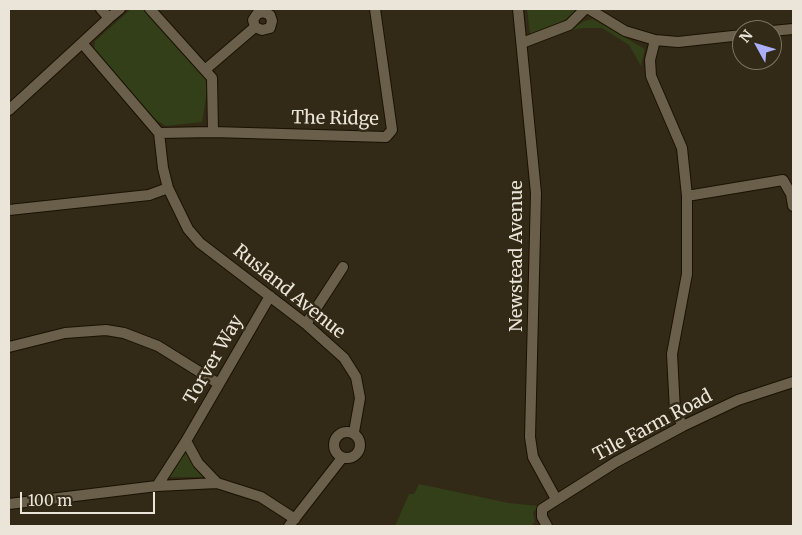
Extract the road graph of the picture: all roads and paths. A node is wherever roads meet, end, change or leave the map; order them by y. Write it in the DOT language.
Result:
graph roads {
  1 [pos="101,9"];
  2 [pos="120,9"];
  3 [pos="150,9"];
  4 [pos="375,9"];
  5 [pos="518,9"];
  6 [pos="587,9"];
  7 [pos="109,18"];
  8 [pos="255,28"];
  9 [pos="732,36"];
  10 [pos="655,40"];
  11 [pos="82,43"];
  12 [pos="522,43"];
  13 [pos="206,69"];
  14 [pos="9,110"];
  15 [pos="212,132"];
  16 [pos="159,133"];
  17 [pos="168,188"];
  18 [pos="687,196"];
  19 [pos="793,206"];
  20 [pos="9,210"];
  21 [pos="343,267"];
  22 [pos="270,296"];
  23 [pos="306,324"];
  24 [pos="9,347"];
  25 [pos="793,382"];
  26 [pos="219,384"];
  27 [pos="683,426"];
  28 [pos="354,432"];
  29 [pos="186,441"];
  30 [pos="342,458"];
  31 [pos="217,483"];
  32 [pos="157,486"];
  33 [pos="556,498"];
  34 [pos="9,504"];
  35 [pos="544,522"];
  36 [pos="292,523"];
  1 -- 7 [label="street"];
  2 -- 7 [label="street"];
  3 -- 13 [label="street"];
  4 -- 15 [label="street, The Ridge"];
  5 -- 12 [label="street, Newstead Avenue"];
  6 -- 10 [label="street"];
  6 -- 12 [label="street"];
  7 -- 11 [label="street"];
  8 -- 13 [label="street"];
  9 -- 10 [label="street"];
  10 -- 18 [label="street"];
  11 -- 14 [label="street"];
  11 -- 16 [label="street"];
  12 -- 33 [label="street, Newstead Avenue"];
  13 -- 15 [label="street"];
  15 -- 16 [label="street"];
  16 -- 17 [label="street, Rusland Avenue"];
  17 -- 20 [label="street"];
  17 -- 22 [label="street, Rusland Avenue"];
  18 -- 19 [label="street"];
  18 -- 27 [label="street"];
  21 -- 23 [label="street"];
  22 -- 23 [label="street, Rusland Avenue"];
  22 -- 26 [label="street, Torver Way"];
  23 -- 28 [label="street, Rusland Avenue"];
  24 -- 26 [label="street"];
  25 -- 27 [label="street, Tile Farm Road"];
  26 -- 29 [label="street, Torver Way"];
  27 -- 33 [label="street, Tile Farm Road"];
  28 -- 30 [label="street, Rusland Avenue"];
  28 -- 30 [label="street"];
  29 -- 31 [label="street"];
  29 -- 32 [label="street, Torver Way"];
  30 -- 36 [label="street, Rusland Avenue"];
  31 -- 32 [label="street"];
  31 -- 36 [label="street"];
  32 -- 34 [label="street"];
  33 -- 35 [label="street, Tile Farm Road"];
}
